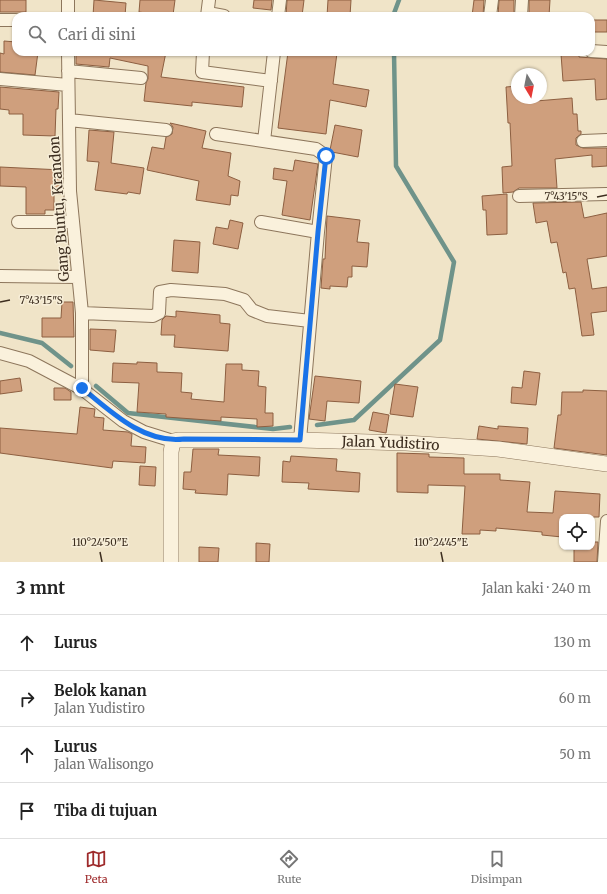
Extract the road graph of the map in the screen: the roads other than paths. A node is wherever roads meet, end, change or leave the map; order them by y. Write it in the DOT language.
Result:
graph roads {
  1 [pos="68,0"];
  2 [pos="209,0"];
  3 [pos="280,0"];
  4 [pos="492,0"];
  5 [pos="522,0"];
  6 [pos="68,12"];
  7 [pos="208,12"];
  8 [pos="278,12"];
  9 [pos="490,12"];
  10 [pos="521,12"];
  11 [pos="0,20"];
  12 [pos="12,20"];
  13 [pos="595,51"];
  14 [pos="607,52"];
  15 [pos="68,56"];
  16 [pos="203,56"];
  17 [pos="274,56"];
  18 [pos="68,71"];
  19 [pos="141,78"];
  20 [pos="0,79"];
  21 [pos="271,81"];
  22 [pos="68,85"];
  23 [pos="69,120"];
  24 [pos="166,130"];
  25 [pos="216,134"];
  26 [pos="607,140"];
  27 [pos="264,141"];
  28 [pos="583,141"];
  29 [pos="607,194"];
  30 [pos="519,196"];
  31 [pos="18,222"];
  32 [pos="73,222"];
  33 [pos="261,222"];
  34 [pos="318,232"];
  35 [pos="0,276"];
  36 [pos="78,277"];
  37 [pos="82,313"];
  38 [pos="310,321"];
  39 [pos="0,354"];
  40 [pos="82,388"];
  41 [pos="300,440"];
  42 [pos="174,441"];
  43 [pos="607,464"];
  44 [pos="607,521"];
  45 [pos="171,562"];
  46 [pos="604,562"];
  1 -- 6 [label="street"];
  2 -- 7 [label="street"];
  3 -- 8 [label="street"];
  4 -- 9 [label="street"];
  5 -- 10 [label="street"];
  11 -- 12 [label="street"];
  13 -- 14 [label="street"];
  15 -- 18 [label="street, Gang Buntu, Krandon"];
  16 -- 21 [label="street"];
  17 -- 21 [label="street"];
  18 -- 19 [label="street"];
  18 -- 22 [label="street, Gang Buntu, Krandon"];
  20 -- 22 [label="street"];
  21 -- 27 [label="street"];
  22 -- 23 [label="street, Gang Buntu, Krandon"];
  23 -- 24 [label="street"];
  23 -- 32 [label="street, Gang Buntu, Krandon"];
  25 -- 27 [label="street"];
  26 -- 28 [label="street"];
  27 -- 34 [label="street"];
  29 -- 30 [label="street"];
  31 -- 32 [label="street"];
  32 -- 36 [label="street, Gang Buntu, Krandon"];
  33 -- 34 [label="street"];
  34 -- 38 [label="street"];
  35 -- 36 [label="street"];
  36 -- 37 [label="street, Gang Buntu, Krandon"];
  37 -- 38 [label="street"];
  37 -- 40 [label="street, Gang Buntu, Krandon"];
  38 -- 41 [label="street"];
  39 -- 40 [label="street"];
  40 -- 42 [label="street"];
  41 -- 42 [label="street, Jalan Yudistiro"];
  41 -- 43 [label="street, Jalan Yudistiro"];
  42 -- 45 [label="street"];
  44 -- 46 [label="street"];
}
